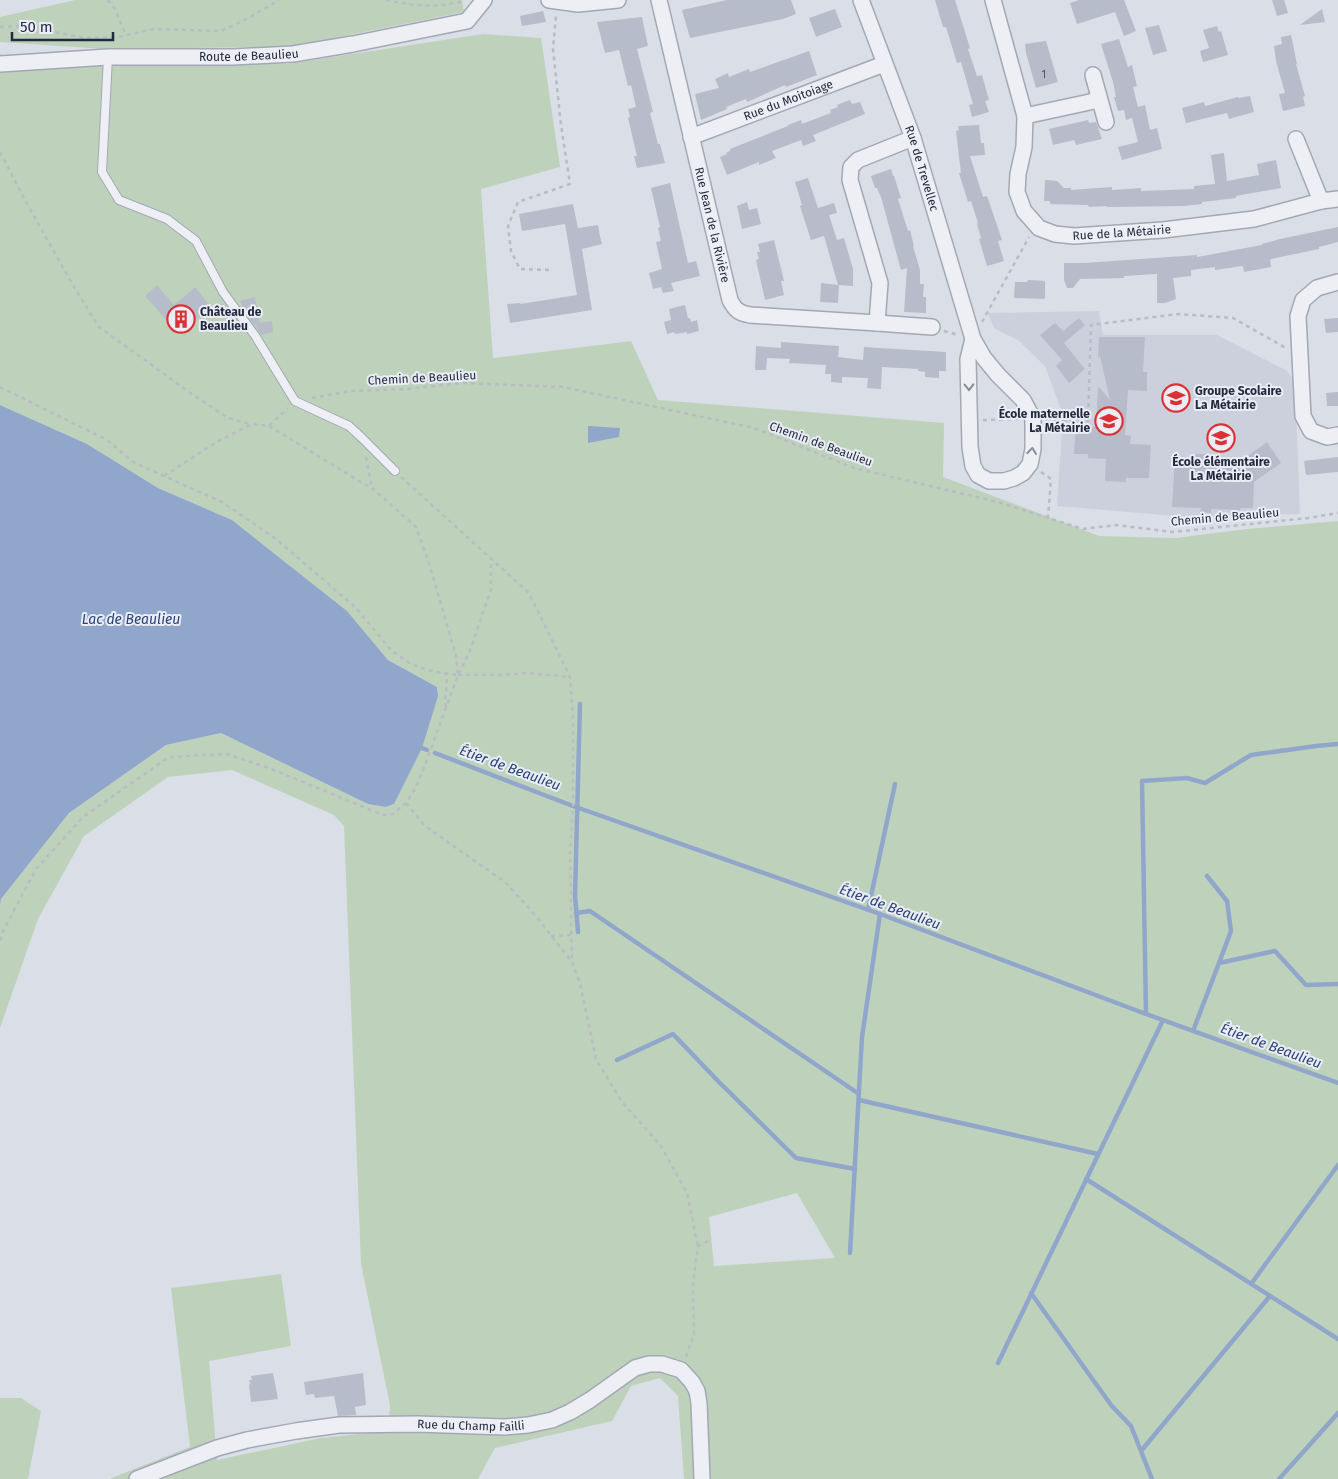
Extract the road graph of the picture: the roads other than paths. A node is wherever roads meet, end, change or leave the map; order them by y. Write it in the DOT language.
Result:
graph roads {
  1 [pos="484,0"];
  2 [pos="618,0"];
  3 [pos="659,0"];
  4 [pos="861,0"];
  5 [pos="993,0"];
  6 [pos="553,1"];
  7 [pos="108,57"];
  8 [pos="0,64"];
  9 [pos="884,64"];
  10 [pos="1093,75"];
  11 [pos="1099,100"];
  12 [pos="1025,116"];
  13 [pos="1106,122"];
  14 [pos="691,137"];
  15 [pos="913,138"];
  16 [pos="1296,139"];
  17 [pos="1338,199"];
  18 [pos="1321,201"];
  19 [pos="1338,282"];
  20 [pos="877,324"];
  21 [pos="932,327"];
  22 [pos="973,339"];
  23 [pos="1338,435"];
  24 [pos="395,471"];
  25 [pos="137,1479"];
  26 [pos="702,1479"];
  1 -- 7 [label="street, Route de Beaulieu"];
  2 -- 6 [label="street"];
  3 -- 14 [label="street, Rue Jean de la Rivière"];
  4 -- 9 [label="street, Rue de Trevellec"];
  5 -- 12 [label="street, Rue de la Métairie"];
  7 -- 8 [label="street, Route de Beaulieu"];
  7 -- 24 [label="lane"];
  9 -- 14 [label="street, Rue du Moitoiage"];
  9 -- 15 [label="street, Rue de Trevellec"];
  10 -- 11 [label="street"];
  11 -- 12 [label="street"];
  11 -- 13 [label="street"];
  12 -- 18 [label="street, Rue de la Métairie"];
  14 -- 20 [label="street, Rue Jean de la Rivière"];
  15 -- 20 [label="street"];
  15 -- 22 [label="street, Rue de Trevellec"];
  16 -- 18 [label="street"];
  17 -- 18 [label="street, Rue de la Métairie"];
  19 -- 23 [label="street"];
  20 -- 21 [label="street, Rue Jean de la Rivière"];
  22 -- 22 [label="street, Rue de Trevellec, one-way"];
  25 -- 26 [label="street, Rue du Champ Failli"];
}
